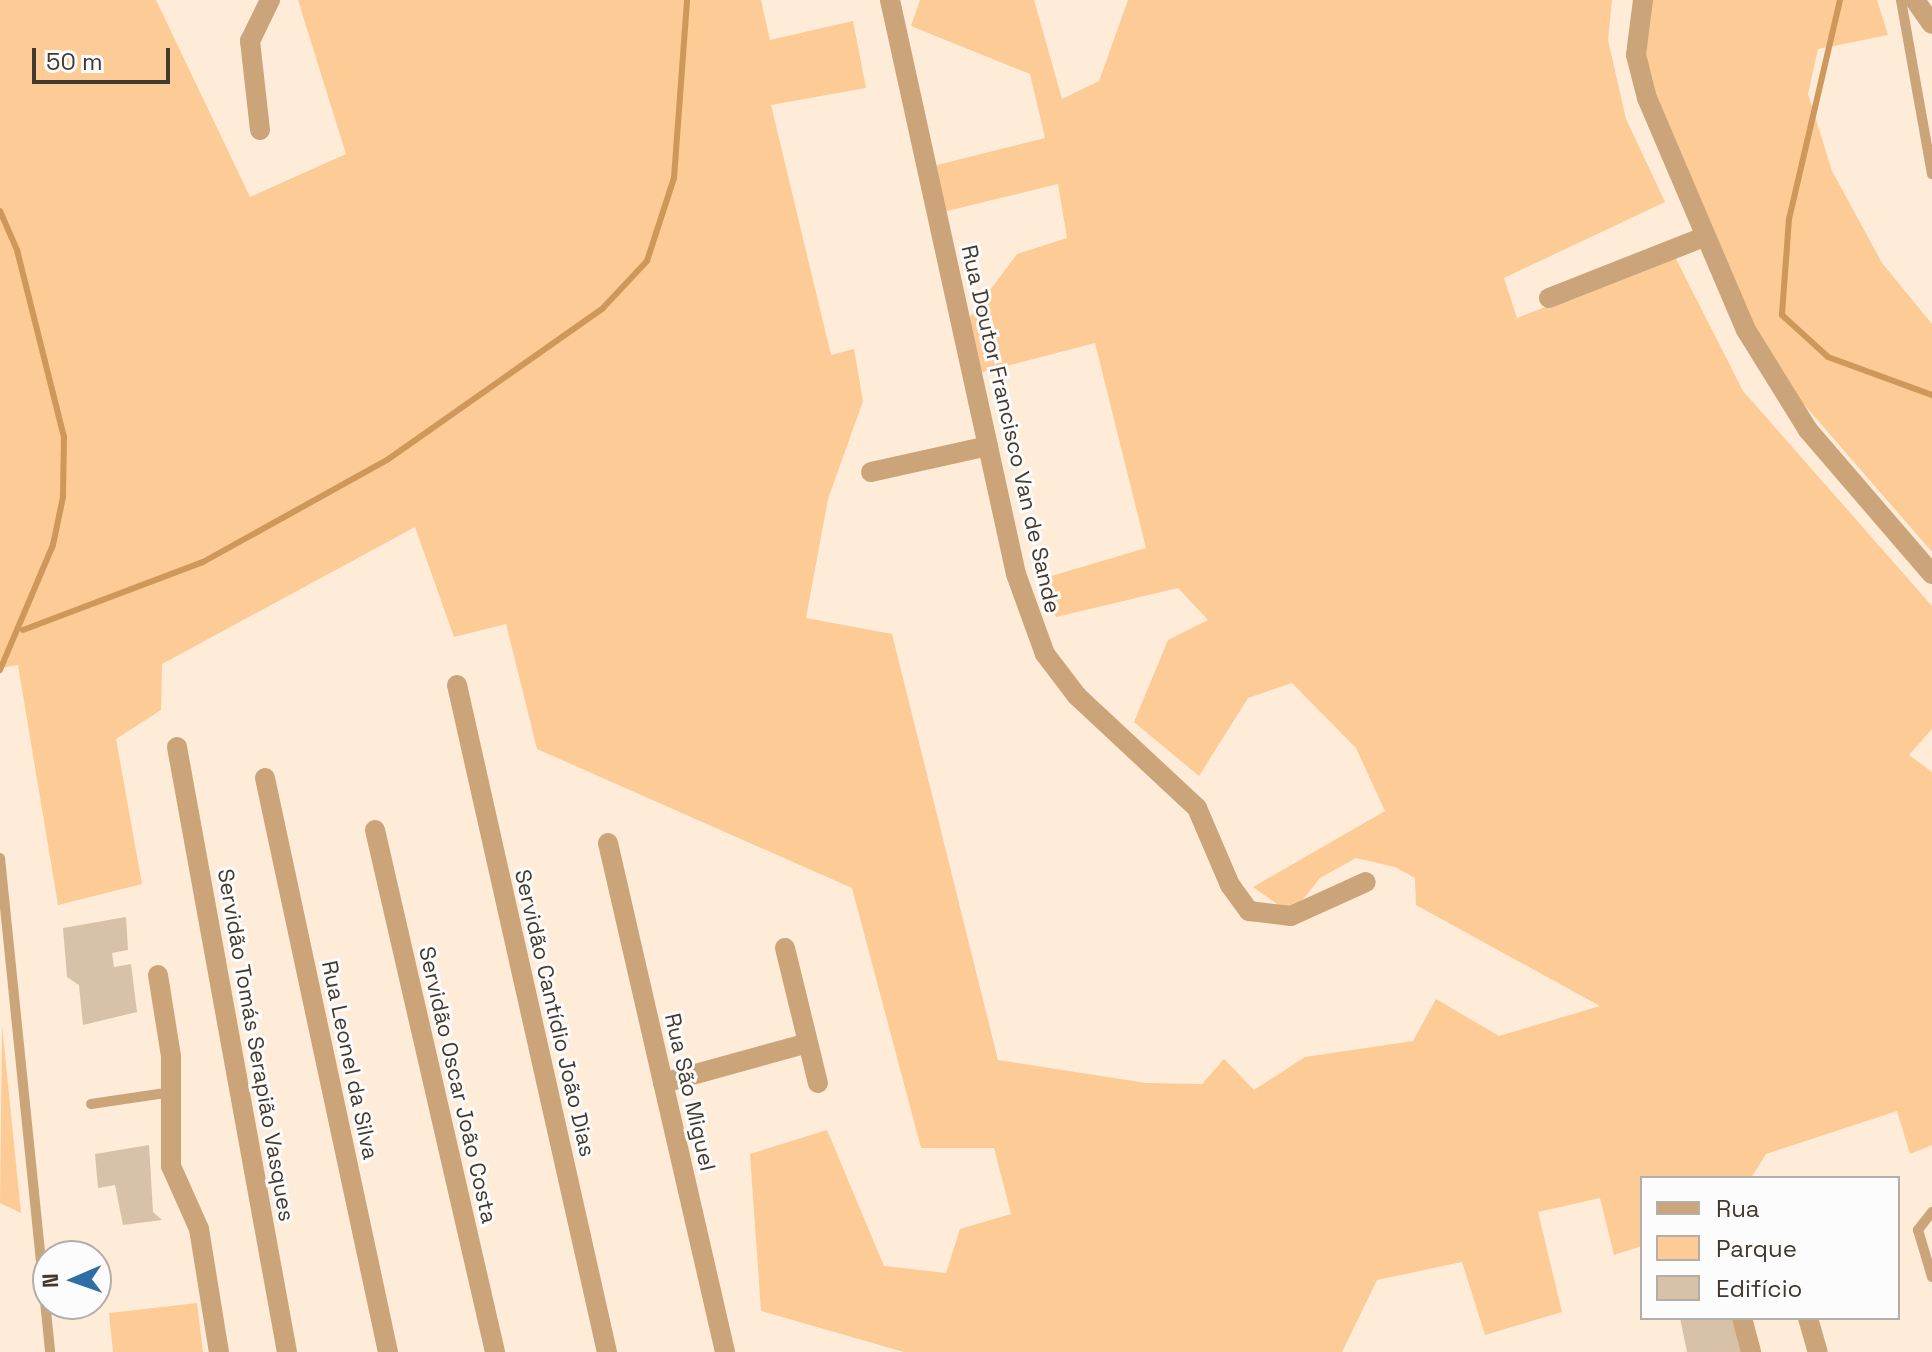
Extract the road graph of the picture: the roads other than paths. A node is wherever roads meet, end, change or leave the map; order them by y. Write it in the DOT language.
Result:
graph roads {
  1 [pos="270,0"];
  2 [pos="890,0"];
  3 [pos="1643,0"];
  4 [pos="1901,0"];
  5 [pos="1915,0"];
  6 [pos="1932,24"];
  7 [pos="260,130"];
  8 [pos="1932,174"];
  9 [pos="1704,237"];
  10 [pos="1549,298"];
  11 [pos="988,446"];
  12 [pos="871,472"];
  13 [pos="1932,574"];
  14 [pos="457,685"];
  15 [pos="177,747"];
  16 [pos="265,778"];
  17 [pos="375,830"];
  18 [pos="608,843"];
  19 [pos="0,858"];
  20 [pos="1366,882"];
  21 [pos="785,948"];
  22 [pos="158,975"];
  23 [pos="808,1043"];
  24 [pos="663,1083"];
  25 [pos="818,1083"];
  26 [pos="172,1092"];
  27 [pos="91,1104"];
  28 [pos="1932,1212"];
  29 [pos="1932,1277"];
  30 [pos="1743,1320"];
  31 [pos="1809,1320"];
  32 [pos="50,1352"];
  33 [pos="219,1352"];
  34 [pos="287,1352"];
  35 [pos="388,1352"];
  36 [pos="495,1352"];
  37 [pos="607,1352"];
  38 [pos="725,1352"];
  39 [pos="1751,1352"];
  40 [pos="1818,1352"];
  1 -- 7 [label="street"];
  2 -- 11 [label="street, Rua Doutor Francisco Van de Sande"];
  3 -- 9 [label="street"];
  4 -- 8 [label="lane"];
  5 -- 6 [label="street"];
  9 -- 10 [label="street"];
  9 -- 13 [label="street"];
  11 -- 12 [label="street"];
  11 -- 20 [label="street, Rua Doutor Francisco Van de Sande"];
  14 -- 37 [label="street, Servidão Cantídio João Dias"];
  15 -- 34 [label="street, Servidão Tomás Serapião Vasques"];
  16 -- 35 [label="street, Rua Leonel da Silva"];
  17 -- 36 [label="street, Servidão Oscar João Costa"];
  18 -- 24 [label="street, Rua São Miguel"];
  19 -- 32 [label="lane"];
  21 -- 23 [label="street"];
  22 -- 26 [label="street"];
  23 -- 24 [label="street"];
  23 -- 25 [label="street"];
  24 -- 38 [label="street, Rua São Miguel"];
  26 -- 27 [label="lane"];
  26 -- 33 [label="street"];
  28 -- 29 [label="lane"];
  30 -- 39 [label="street"];
  31 -- 40 [label="street"];
}
